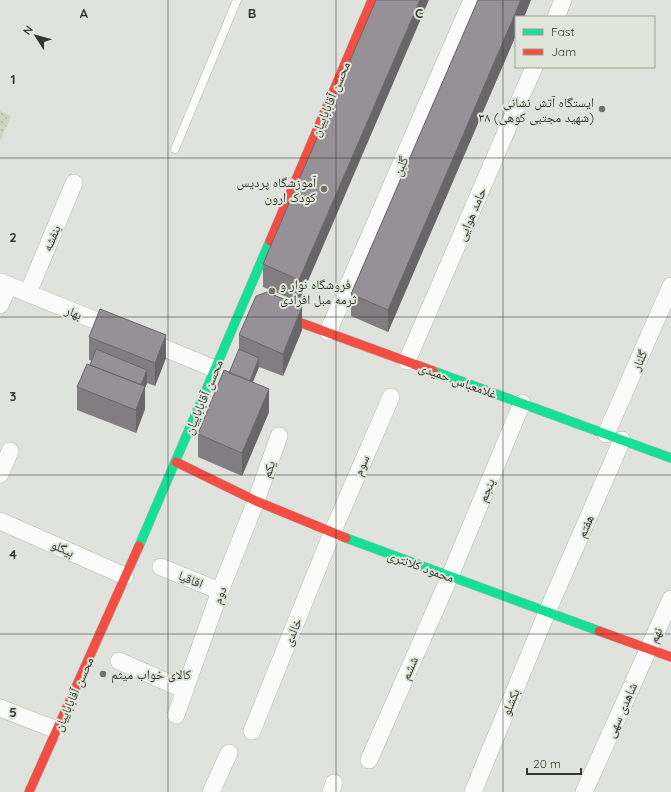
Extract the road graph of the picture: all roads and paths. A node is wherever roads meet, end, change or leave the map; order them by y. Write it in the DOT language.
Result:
graph roads {
  1 [pos="237,0"];
  2 [pos="372,0"];
  3 [pos="472,0"];
  4 [pos="563,0"];
  5 [pos="556,16"];
  6 [pos="534,68"];
  7 [pos="176,149"];
  8 [pos="74,183"];
  9 [pos="4,283"];
  10 [pos="671,286"];
  11 [pos="28,293"];
  12 [pos="0,305"];
  13 [pos="265,310"];
  14 [pos="328,332"];
  15 [pos="407,361"];
  16 [pos="216,369"];
  17 [pos="391,398"];
  18 [pos="522,403"];
  19 [pos="606,434"];
  20 [pos="279,436"];
  21 [pos="622,440"];
  22 [pos="10,451"];
  23 [pos="671,458"];
  24 [pos="176,462"];
  25 [pos="0,474"];
  26 [pos="256,501"];
  27 [pos="0,521"];
  28 [pos="332,533"];
  29 [pos="161,567"];
  30 [pos="125,576"];
  31 [pos="450,576"];
  32 [pos="220,591"];
  33 [pos="671,599"];
  34 [pos="547,612"];
  35 [pos="648,649"];
  36 [pos="671,658"];
  37 [pos="119,661"];
  38 [pos="185,690"];
  39 [pos="0,708"];
  40 [pos="176,715"];
  41 [pos="57,730"];
  42 [pos="252,731"];
  43 [pos="229,753"];
  44 [pos="369,760"];
  45 [pos="29,792"];
  46 [pos="211,792"];
  47 [pos="473,792"];
  48 [pos="584,792"];
  1 -- 7 [label="lane"];
  2 -- 16 [label="street, محسن آقاباباییان"];
  3 -- 14 [label="street, گلبن"];
  4 -- 5 [label="street"];
  6 -- 15 [label="street, حامد هوایی"];
  8 -- 11 [label="street, بنفشه"];
  9 -- 11 [label="street, بهار"];
  9 -- 12 [label="street"];
  10 -- 19 [label="street, گلنار"];
  11 -- 16 [label="street, بهار"];
  13 -- 14 [label="street, غلامعباس حمیدی"];
  14 -- 15 [label="street, غلامعباس حمیدی"];
  15 -- 18 [label="street, غلامعباس حمیدی"];
  16 -- 24 [label="street, محسن آقاباباییان"];
  17 -- 28 [label="street, سوم"];
  18 -- 19 [label="street, غلامعباس حمیدی"];
  18 -- 31 [label="street, پنجم"];
  19 -- 21 [label="street, غلامعباس حمیدی"];
  20 -- 26 [label="street, یکم"];
  21 -- 23 [label="street, غلامعباس حمیدی"];
  21 -- 34 [label="street, هفتم"];
  22 -- 25 [label="street"];
  24 -- 26 [label="street, محمود کلانتری"];
  24 -- 30 [label="street, محسن آقاباباییان"];
  26 -- 28 [label="street, محمود کلانتری"];
  26 -- 32 [label="street, دوم"];
  27 -- 30 [label="street, بیگلو"];
  28 -- 31 [label="street, محمود کلانتری"];
  28 -- 42 [label="street, خالدی"];
  29 -- 32 [label="street, اقاقیا"];
  30 -- 41 [label="street, محسن آقاباباییان"];
  31 -- 34 [label="street, محمود کلانتری"];
  31 -- 44 [label="street, ششم"];
  32 -- 38 [label="street, دوم"];
  33 -- 35 [label="street, نهم"];
  34 -- 35 [label="street, محمود کلانتری"];
  34 -- 47 [label="street, بکشلو"];
  35 -- 36 [label="street, محمود کلانتری"];
  35 -- 48 [label="street, شاهدی سهی"];
  37 -- 38 [label="street"];
  38 -- 40 [label="street, دوم"];
  39 -- 41 [label="street"];
  41 -- 45 [label="street, محسن آقاباباییان"];
  43 -- 46 [label="street"];
}
